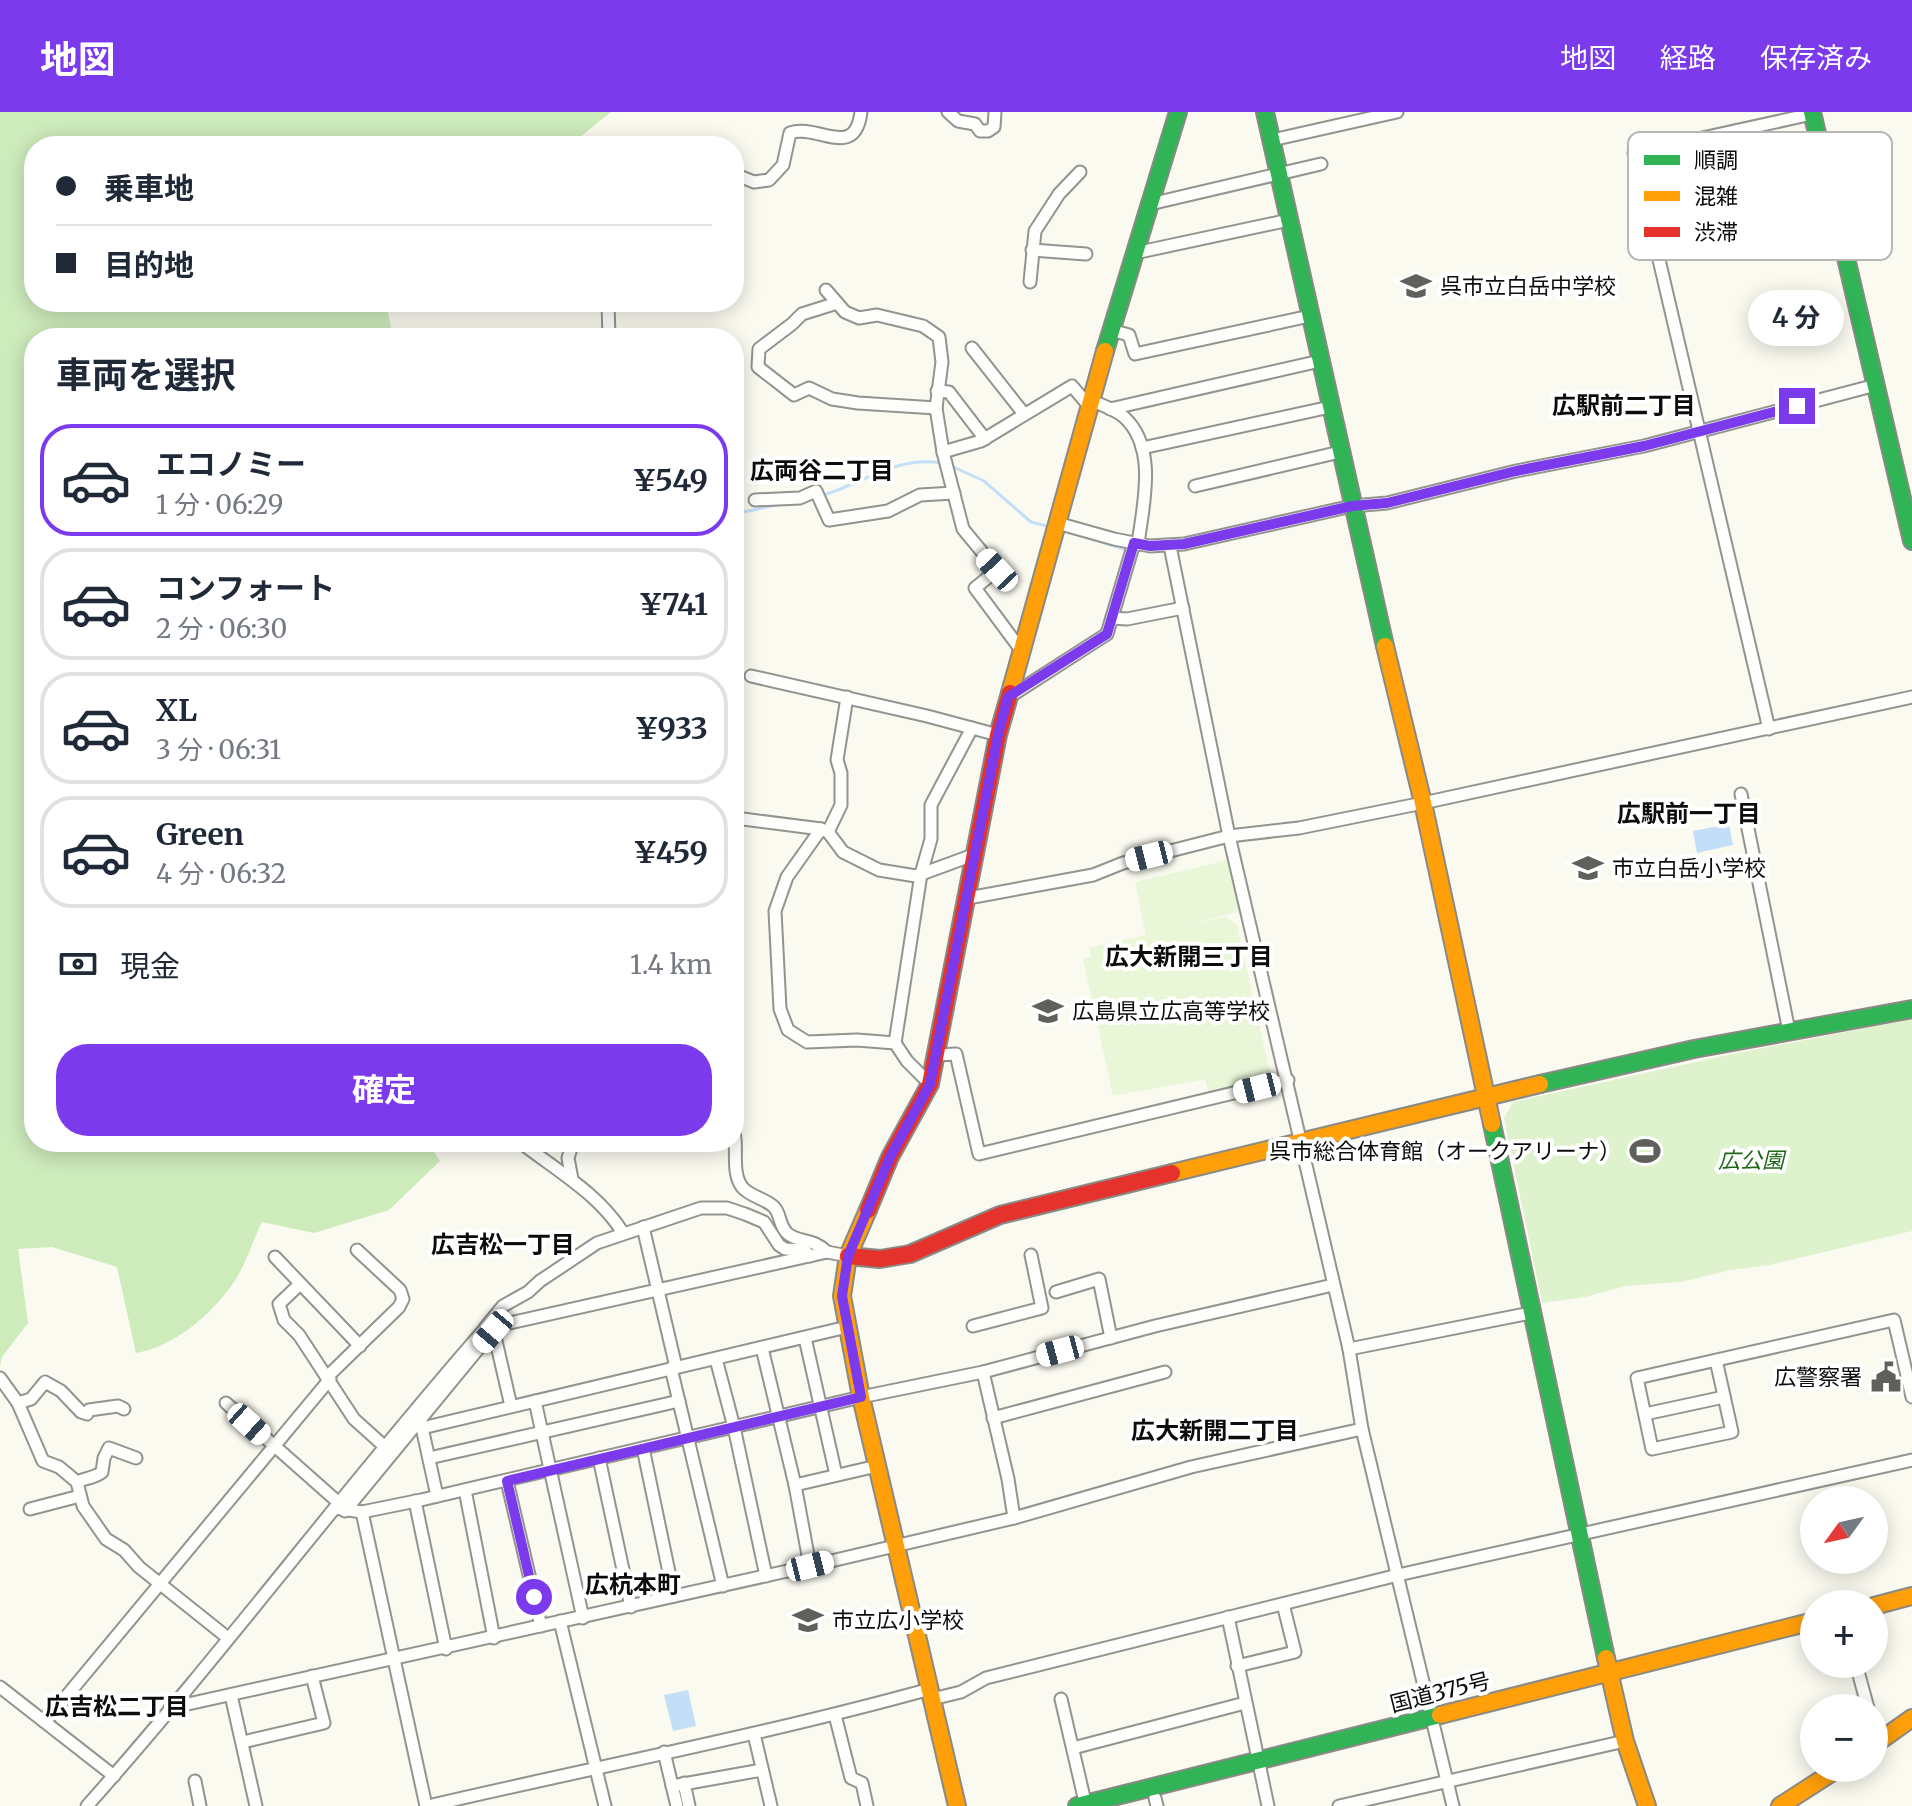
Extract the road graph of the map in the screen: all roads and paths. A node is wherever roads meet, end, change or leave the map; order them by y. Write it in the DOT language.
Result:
graph roads {
  1 [pos="861,112"];
  2 [pos="948,112"];
  3 [pos="995,112"];
  4 [pos="1178,112"];
  5 [pos="1265,112"];
  6 [pos="1397,112"];
  7 [pos="1812,113"];
  8 [pos="1727,132"];
  9 [pos="1272,140"];
  10 [pos="1321,164"];
  11 [pos="1080,172"];
  12 [pos="1280,175"];
  13 [pos="744,178"];
  14 [pos="1150,204"];
  15 [pos="1289,220"];
  16 [pos="1032,250"];
  17 [pos="1135,253"];
  18 [pos="1086,254"];
  19 [pos="1659,260"];
  20 [pos="1847,260"];
  21 [pos="1030,282"];
  22 [pos="826,290"];
  23 [pos="837,303"];
  24 [pos="1310,316"];
  25 [pos="1111,330"];
  26 [pos="972,348"];
  27 [pos="1320,361"];
  28 [pos="1876,385"];
  29 [pos="937,391"];
  30 [pos="1089,403"];
  31 [pos="1330,407"];
  32 [pos="936,408"];
  33 [pos="1110,409"];
  34 [pos="1024,414"];
  35 [pos="1700,432"];
  36 [pos="985,439"];
  37 [pos="1142,448"];
  38 [pos="943,452"];
  39 [pos="1340,452"];
  40 [pos="1195,486"];
  41 [pos="954,493"];
  42 [pos="755,500"];
  43 [pos="1352,506"];
  44 [pos="1057,523"];
  45 [pos="1912,541"];
  46 [pos="1136,544"];
  47 [pos="1170,546"];
  48 [pos="1183,608"];
  49 [pos="1112,618"];
  50 [pos="1021,650"];
  51 [pos="751,676"];
  52 [pos="847,697"];
  53 [pos="1008,697"];
  54 [pos="1912,697"];
  55 [pos="972,728"];
  56 [pos="1769,729"];
  57 [pos="998,735"];
  58 [pos="1741,794"];
  59 [pos="1423,803"];
  60 [pos="744,819"];
  61 [pos="824,831"];
  62 [pos="1229,836"];
  63 [pos="976,854"];
  64 [pos="921,874"];
  65 [pos="968,898"];
  66 [pos="1912,1009"];
  67 [pos="1789,1031"];
  68 [pos="895,1043"];
  69 [pos="937,1055"];
  70 [pos="1288,1080"];
  71 [pos="930,1084"];
  72 [pos="1486,1095"];
  73 [pos="1299,1141"];
  74 [pos="534,1152"];
  75 [pos="570,1152"];
  76 [pos="737,1152"];
  77 [pos="572,1179"];
  78 [pos="643,1227"];
  79 [pos="623,1233"];
  80 [pos="357,1250"];
  81 [pos="827,1252"];
  82 [pos="1031,1255"];
  83 [pos="810,1256"];
  84 [pos="848,1256"];
  85 [pos="275,1257"];
  86 [pos="300,1284"];
  87 [pos="1333,1285"];
  88 [pos="658,1290"];
  89 [pos="1056,1292"];
  90 [pos="1530,1313"];
  91 [pos="973,1326"];
  92 [pos="847,1327"];
  93 [pos="489,1330"];
  94 [pos="805,1338"];
  95 [pos="1111,1338"];
  96 [pos="360,1346"];
  97 [pos="762,1348"];
  98 [pos="1349,1349"];
  99 [pos="716,1359"];
  100 [pos="1716,1360"];
  101 [pos="674,1368"];
  102 [pos="983,1372"];
  103 [pos="1165,1372"];
  104 [pos="329,1377"];
  105 [pos="0,1378"];
  106 [pos="861,1397"];
  107 [pos="1724,1397"];
  108 [pos="1912,1397"];
  109 [pos="535,1401"];
  110 [pos="679,1401"];
  111 [pos="18,1403"];
  112 [pos="226,1403"];
  113 [pos="511,1406"];
  114 [pos="822,1406"];
  115 [pos="124,1409"];
  116 [pos="1645,1414"];
  117 [pos="779,1416"];
  118 [pos="993,1418"];
  119 [pos="418,1420"];
  120 [pos="734,1427"];
  121 [pos="1362,1429"];
  122 [pos="541,1431"];
  123 [pos="688,1437"];
  124 [pos="273,1445"];
  125 [pos="384,1446"];
  126 [pos="643,1448"];
  127 [pos="136,1458"];
  128 [pos="429,1458"];
  129 [pos="599,1458"];
  130 [pos="1912,1460"];
  131 [pos="877,1466"];
  132 [pos="550,1471"];
  133 [pos="836,1475"];
  134 [pos="507,1481"];
  135 [pos="77,1482"];
  136 [pos="795,1485"];
  137 [pos="465,1490"];
  138 [pos="80,1496"];
  139 [pos="437,1496"];
  140 [pos="415,1501"];
  141 [pos="340,1508"];
  142 [pos="30,1509"];
  143 [pos="362,1512"];
  144 [pos="1014,1518"];
  145 [pos="1578,1535"];
  146 [pos="896,1545"];
  147 [pos="810,1566"];
  148 [pos="1398,1575"];
  149 [pos="766,1576"];
  150 [pos="160,1584"];
  151 [pos="723,1586"];
  152 [pos="674,1596"];
  153 [pos="1912,1596"];
  154 [pos="1888,1602"];
  155 [pos="1283,1604"];
  156 [pos="631,1607"];
  157 [pos="1912,1609"];
  158 [pos="1888,1615"];
  159 [pos="1228,1617"];
  160 [pos="583,1618"];
  161 [pos="560,1621"];
  162 [pos="1800,1625"];
  163 [pos="541,1626"];
  164 [pos="1800,1636"];
  165 [pos="228,1638"];
  166 [pos="494,1638"];
  167 [pos="446,1649"];
  168 [pos="394,1660"];
  169 [pos="1237,1666"];
  170 [pos="312,1676"];
  171 [pos="1610,1678"];
  172 [pos="0,1687"];
  173 [pos="931,1694"];
  174 [pos="231,1695"];
  175 [pos="1061,1699"];
  176 [pos="1245,1703"];
  177 [pos="170,1708"];
  178 [pos="835,1715"];
  179 [pos="1912,1720"];
  180 [pos="45,1722"];
  181 [pos="1433,1723"];
  182 [pos="1888,1732"];
  183 [pos="754,1734"];
  184 [pos="1625,1741"];
  185 [pos="243,1742"];
  186 [pos="1073,1748"];
  187 [pos="664,1752"];
  188 [pos="597,1766"];
  189 [pos="1259,1767"];
  190 [pos="762,1770"];
  191 [pos="114,1776"];
  192 [pos="195,1781"];
  193 [pos="1448,1782"];
  194 [pos="1817,1782"];
  195 [pos="678,1785"];
  196 [pos="1156,1802"];
  197 [pos="1083,1805"];
  198 [pos="87,1806"];
  199 [pos="200,1806"];
  200 [pos="256,1806"];
  201 [pos="427,1806"];
  202 [pos="605,1806"];
  203 [pos="677,1806"];
  204 [pos="689,1806"];
  205 [pos="771,1806"];
  206 [pos="867,1806"];
  207 [pos="957,1806"];
  208 [pos="1125,1806"];
  209 [pos="1268,1806"];
  210 [pos="1339,1806"];
  211 [pos="1453,1806"];
  212 [pos="1647,1806"];
  213 [pos="1780,1806"];
  1 -- 13 [label="street"];
  2 -- 3 [label="street"];
  4 -- 14 [label="main road"];
  5 -- 9 [label="main road"];
  6 -- 9 [label="street"];
  7 -- 8 [label="street"];
  9 -- 12 [label="main road"];
  10 -- 12 [label="street"];
  11 -- 16 [label="street"];
  12 -- 14 [label="street"];
  12 -- 15 [label="main road"];
  14 -- 17 [label="main road"];
  15 -- 17 [label="street"];
  15 -- 24 [label="main road"];
  16 -- 18 [label="street"];
  16 -- 21 [label="street"];
  17 -- 25 [label="main road"];
  19 -- 35 [label="street"];
  20 -- 28 [label="main road"];
  22 -- 23 [label="street"];
  23 -- 29 [label="street"];
  23 -- 32 [label="street"];
  24 -- 25 [label="street"];
  24 -- 27 [label="main road"];
  25 -- 30 [label="main road"];
  26 -- 34 [label="street"];
  27 -- 31 [label="main road"];
  27 -- 33 [label="street"];
  28 -- 35 [label="street"];
  28 -- 45 [label="main road"];
  29 -- 32 [label="street"];
  29 -- 36 [label="street"];
  30 -- 33 [label="street"];
  30 -- 34 [label="street"];
  30 -- 44 [label="main road"];
  31 -- 37 [label="street"];
  31 -- 39 [label="main road"];
  32 -- 38 [label="street"];
  33 -- 37 [label="street"];
  34 -- 36 [label="street"];
  35 -- 43 [label="street"];
  35 -- 56 [label="street"];
  36 -- 38 [label="street"];
  37 -- 46 [label="street"];
  38 -- 41 [label="street"];
  39 -- 40 [label="street"];
  39 -- 43 [label="main road"];
  41 -- 42 [label="street"];
  41 -- 50 [label="street"];
  43 -- 47 [label="street"];
  43 -- 59 [label="main road"];
  44 -- 46 [label="street"];
  44 -- 50 [label="main road"];
  46 -- 47 [label="street"];
  46 -- 49 [label="street"];
  47 -- 48 [label="street"];
  48 -- 49 [label="street"];
  48 -- 62 [label="street"];
  49 -- 53 [label="street"];
  50 -- 53 [label="main road"];
  51 -- 52 [label="street"];
  52 -- 55 [label="street"];
  52 -- 61 [label="street"];
  53 -- 57 [label="main road"];
  54 -- 56 [label="street"];
  55 -- 57 [label="street"];
  55 -- 64 [label="street"];
  56 -- 59 [label="street"];
  57 -- 63 [label="main road"];
  58 -- 67 [label="street"];
  59 -- 62 [label="street"];
  59 -- 72 [label="main road"];
  60 -- 61 [label="street"];
  61 -- 64 [label="street"];
  61 -- 68 [label="street"];
  62 -- 65 [label="street"];
  62 -- 70 [label="street"];
  63 -- 64 [label="street"];
  63 -- 65 [label="main road"];
  64 -- 68 [label="street"];
  65 -- 69 [label="main road"];
  66 -- 67 [label="main road"];
  67 -- 72 [label="main road"];
  68 -- 71 [label="street"];
  69 -- 70 [label="street"];
  69 -- 71 [label="main road"];
  70 -- 73 [label="street"];
  71 -- 84 [label="main road"];
  72 -- 73 [label="main road"];
  72 -- 90 [label="main road"];
  73 -- 84 [label="main road"];
  73 -- 87 [label="street"];
  74 -- 77 [label="street"];
  75 -- 77 [label="street"];
  76 -- 81 [label="street"];
  77 -- 79 [label="street"];
  78 -- 79 [label="street"];
  78 -- 83 [label="street"];
  78 -- 88 [label="street"];
  79 -- 93 [label="street"];
  80 -- 96 [label="street"];
  81 -- 83 [label="street"];
  81 -- 84 [label="street"];
  82 -- 91 [label="street"];
  83 -- 88 [label="street"];
  84 -- 92 [label="main road"];
  85 -- 86 [label="street"];
  86 -- 96 [label="street"];
  86 -- 104 [label="street"];
  87 -- 95 [label="street"];
  87 -- 98 [label="street"];
  88 -- 93 [label="street"];
  88 -- 101 [label="street"];
  89 -- 95 [label="street"];
  90 -- 98 [label="street"];
  90 -- 145 [label="main road"];
  92 -- 94 [label="street"];
  92 -- 106 [label="main road"];
  93 -- 113 [label="street"];
  93 -- 119 [label="street"];
  94 -- 97 [label="street"];
  94 -- 114 [label="street"];
  95 -- 102 [label="street"];
  96 -- 104 [label="street"];
  97 -- 99 [label="street"];
  97 -- 117 [label="street"];
  98 -- 121 [label="street"];
  99 -- 101 [label="street"];
  99 -- 120 [label="street"];
  100 -- 107 [label="street"];
  100 -- 108 [label="street"];
  100 -- 116 [label="street"];
  101 -- 109 [label="street"];
  101 -- 110 [label="street"];
  102 -- 106 [label="street"];
  102 -- 118 [label="street"];
  103 -- 118 [label="street"];
  104 -- 124 [label="street"];
  104 -- 125 [label="street"];
  105 -- 111 [label="street"];
  106 -- 114 [label="street"];
  106 -- 131 [label="main road"];
  107 -- 116 [label="street"];
  107 -- 116 [label="street"];
  109 -- 113 [label="street"];
  109 -- 122 [label="street"];
  110 -- 122 [label="street"];
  110 -- 123 [label="street"];
  111 -- 115 [label="street"];
  111 -- 135 [label="street"];
  112 -- 124 [label="street"];
  113 -- 119 [label="street"];
  114 -- 117 [label="street"];
  114 -- 133 [label="street"];
  117 -- 120 [label="street"];
  117 -- 136 [label="street"];
  118 -- 144 [label="street"];
  119 -- 125 [label="street"];
  119 -- 128 [label="street"];
  119 -- 141 [label="street"];
  120 -- 123 [label="street"];
  120 -- 149 [label="street"];
  121 -- 144 [label="street"];
  121 -- 148 [label="street"];
  122 -- 128 [label="street"];
  122 -- 132 [label="street"];
  123 -- 126 [label="street"];
  123 -- 151 [label="street"];
  124 -- 141 [label="street"];
  124 -- 150 [label="street"];
  125 -- 141 [label="street"];
  126 -- 129 [label="street"];
  126 -- 152 [label="street"];
  127 -- 135 [label="street"];
  128 -- 139 [label="street"];
  129 -- 132 [label="street"];
  129 -- 156 [label="street"];
  130 -- 145 [label="street"];
  131 -- 133 [label="street"];
  131 -- 146 [label="main road"];
  132 -- 134 [label="street"];
  132 -- 160 [label="street"];
  133 -- 136 [label="street"];
  134 -- 137 [label="street"];
  134 -- 163 [label="street"];
  135 -- 138 [label="street"];
  136 -- 147 [label="street"];
  137 -- 139 [label="street"];
  137 -- 166 [label="street"];
  138 -- 142 [label="street"];
  138 -- 150 [label="street"];
  139 -- 140 [label="street"];
  140 -- 143 [label="street"];
  140 -- 167 [label="street"];
  141 -- 143 [label="street"];
  141 -- 165 [label="street"];
  143 -- 168 [label="street"];
  144 -- 146 [label="street"];
  145 -- 148 [label="street"];
  145 -- 171 [label="main road"];
  146 -- 147 [label="street"];
  146 -- 173 [label="main road"];
  147 -- 149 [label="street"];
  148 -- 155 [label="street"];
  148 -- 181 [label="street"];
  149 -- 151 [label="street"];
  150 -- 165 [label="street"];
  150 -- 180 [label="street"];
  151 -- 152 [label="street"];
  152 -- 156 [label="street"];
  153 -- 154 [label="main road"];
  155 -- 159 [label="street"];
  155 -- 169 [label="street"];
  156 -- 160 [label="street"];
  157 -- 158 [label="main road"];
  159 -- 169 [label="street"];
  159 -- 173 [label="street"];
  160 -- 161 [label="street"];
  161 -- 163 [label="street"];
  161 -- 188 [label="street"];
  162 -- 171 [label="main road, 国道375号"];
  163 -- 166 [label="street"];
  164 -- 171 [label="main road, 国道375号"];
  165 -- 177 [label="street"];
  166 -- 167 [label="street"];
  167 -- 168 [label="street"];
  168 -- 170 [label="street"];
  168 -- 201 [label="street"];
  169 -- 176 [label="street"];
  170 -- 174 [label="street"];
  170 -- 185 [label="street"];
  171 -- 181 [label="main road, 国道375号"];
  171 -- 184 [label="main road"];
  172 -- 180 [label="street"];
  173 -- 178 [label="street"];
  173 -- 207 [label="main road"];
  174 -- 177 [label="street"];
  174 -- 185 [label="street"];
  175 -- 186 [label="street"];
  176 -- 186 [label="street"];
  176 -- 189 [label="street"];
  177 -- 191 [label="street"];
  178 -- 183 [label="street"];
  178 -- 206 [label="street"];
  179 -- 182 [label="main road"];
  180 -- 191 [label="street"];
  181 -- 189 [label="main road, 国道375号"];
  181 -- 193 [label="street"];
  183 -- 187 [label="street"];
  183 -- 190 [label="street"];
  184 -- 193 [label="street"];
  184 -- 212 [label="main road"];
  185 -- 200 [label="street"];
  186 -- 197 [label="street"];
  187 -- 188 [label="street"];
  187 -- 195 [label="street"];
  188 -- 201 [label="street"];
  188 -- 202 [label="street"];
  189 -- 196 [label="main road, 国道375号"];
  189 -- 197 [label="main road, 国道375号"];
  189 -- 209 [label="street"];
  190 -- 195 [label="street"];
  190 -- 205 [label="street"];
  191 -- 198 [label="street"];
  192 -- 199 [label="street"];
  193 -- 210 [label="street"];
  193 -- 211 [label="street"];
  194 -- 213 [label="main road"];
  195 -- 203 [label="street"];
  195 -- 204 [label="street"];
  196 -- 208 [label="main road, 国道375号"];
}
